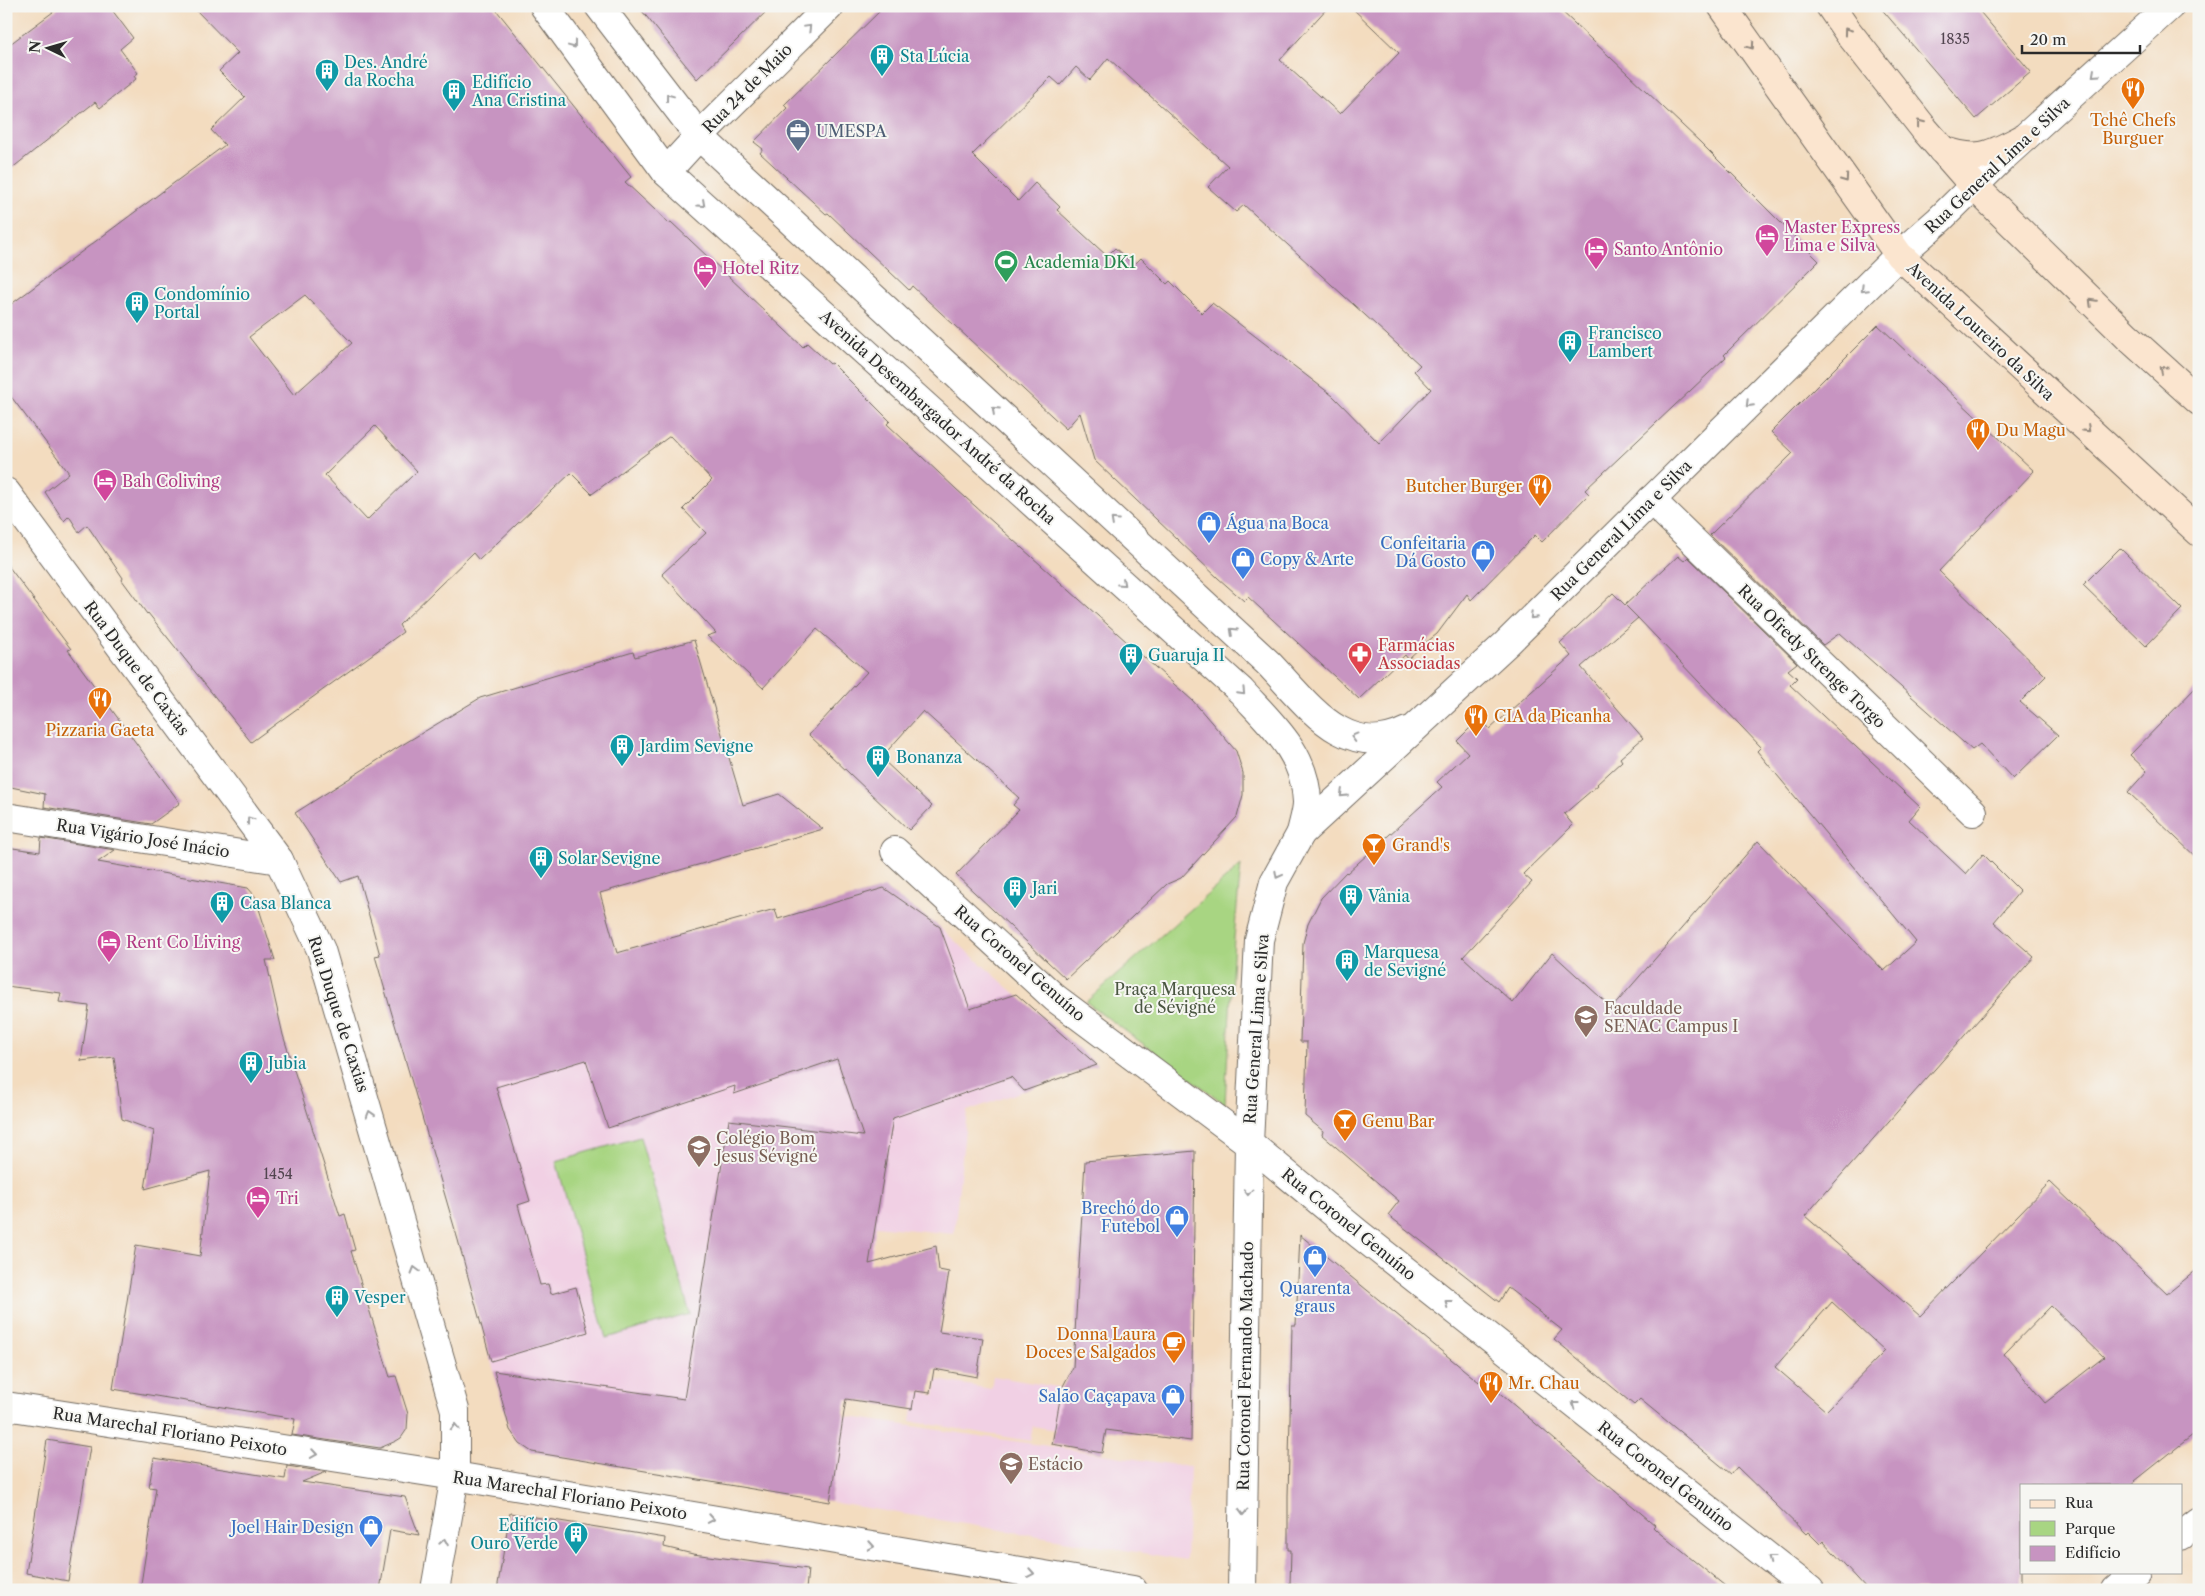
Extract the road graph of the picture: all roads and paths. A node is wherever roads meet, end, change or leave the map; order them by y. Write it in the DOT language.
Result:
graph roads {
  1 [pos="544,6"];
  2 [pos="599,6"];
  3 [pos="830,6"];
  4 [pos="1722,6"];
  5 [pos="1830,6"];
  6 [pos="2170,6"];
  7 [pos="699,136"];
  8 [pos="2024,138"];
  9 [pos="1942,150"];
  10 [pos="666,172"];
  11 [pos="1974,186"];
  12 [pos="1899,255"];
  13 [pos="2199,401"];
  14 [pos="6,492"];
  15 [pos="1651,500"];
  16 [pos="2199,532"];
  17 [pos="1417,725"];
  18 [pos="1973,812"];
  19 [pos="6,817"];
  20 [pos="1301,833"];
  21 [pos="895,851"];
  22 [pos="279,860"];
  23 [pos="1249,1143"];
  24 [pos="6,1406"];
  25 [pos="455,1476"];
  26 [pos="2199,1522"];
  27 [pos="2182,1535"];
  28 [pos="2135,1574"];
  29 [pos="435,1590"];
  30 [pos="1133,1590"];
  31 [pos="1242,1590"];
  32 [pos="1810,1590"];
  33 [pos="2116,1590"];
  1 -- 10 [label="street, Avenida Desembargador André da Rocha, one-way"];
  7 -- 2 [label="street, one-way"];
  7 -- 3 [label="street, Rua 24 de Maio, one-way"];
  4 -- 12 [label="main road, Avenida Loureiro da Silva, one-way"];
  9 -- 5 [label="main road, one-way"];
  6 -- 8 [label="street, Rua General Lima e Silva, one-way"];
  7 -- 10 [label="street, Rua 24 de Maio"];
  17 -- 7 [label="street, one-way"];
  8 -- 9 [label="main road"];
  8 -- 11 [label="street, Rua General Lima e Silva"];
  9 -- 11 [label="main road"];
  10 -- 20 [label="street, Avenida Desembargador André da Rocha, one-way"];
  11 -- 12 [label="street, Rua General Lima e Silva"];
  13 -- 11 [label="main road, one-way"];
  12 -- 15 [label="street, Rua General Lima e Silva, one-way"];
  12 -- 16 [label="main road, Avenida Loureiro da Silva, one-way"];
  22 -- 14 [label="street, Rua Duque de Caxias, one-way"];
  15 -- 17 [label="street, Rua General Lima e Silva, one-way"];
  15 -- 18 [label="street, Rua Ofredy Strenge Torgo"];
  17 -- 20 [label="street, Rua General Lima e Silva, one-way"];
  19 -- 22 [label="street, Rua Vigário José Inácio"];
  20 -- 23 [label="street, Rua General Lima e Silva, one-way"];
  21 -- 23 [label="street, Rua Coronel Genuíno"];
  25 -- 22 [label="street, Rua Duque de Caxias, one-way"];
  23 -- 31 [label="street, Rua Coronel Fernando Machado, one-way"];
  32 -- 23 [label="street, Rua Coronel Genuíno, one-way"];
  24 -- 25 [label="street, Rua Marechal Floriano Peixoto, one-way"];
  29 -- 25 [label="street, Rua Duque de Caxias, one-way"];
  25 -- 30 [label="street, Rua Marechal Floriano Peixoto, one-way"];
  26 -- 27 [label="street"];
  28 -- 33 [label="street"];
}
